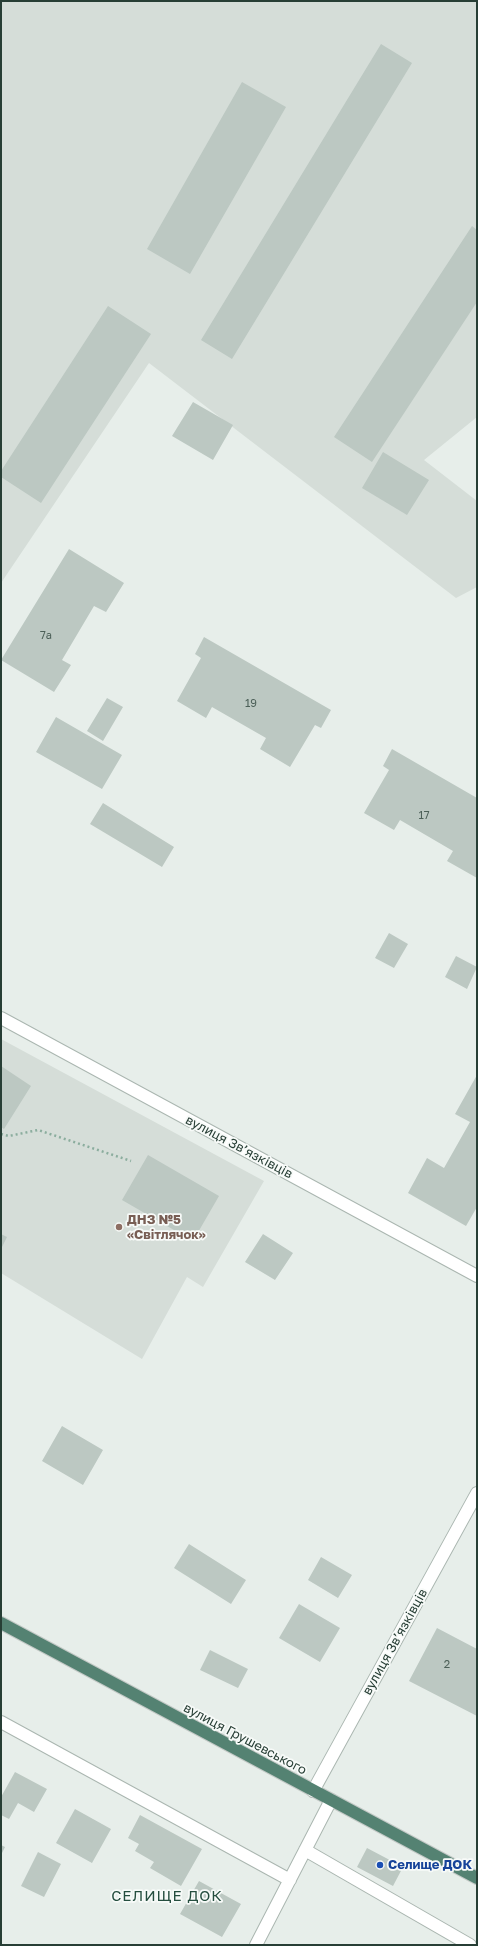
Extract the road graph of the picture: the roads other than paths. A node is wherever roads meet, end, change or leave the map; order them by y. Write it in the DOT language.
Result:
graph roads {
  1 [pos="1,1018"];
  2 [pos="477,1276"];
  3 [pos="477,1493"];
  4 [pos="1,1623"];
  5 [pos="1,1722"];
  6 [pos="313,1791"];
  7 [pos="331,1800"];
  8 [pos="305,1850"];
  9 [pos="477,1878"];
  10 [pos="290,1880"];
  11 [pos="256,1945"];
  12 [pos="470,1945"];
  1 -- 2 [label="street, вулиця Звʼязківців"];
  3 -- 6 [label="street, вулиця Звʼязківців"];
  4 -- 6 [label="highway, вулиця Грушевського"];
  5 -- 10 [label="street"];
  6 -- 7 [label="highway, вулиця Грушевського"];
  7 -- 8 [label="street"];
  7 -- 9 [label="highway, вулиця Грушевського"];
  8 -- 10 [label="street"];
  8 -- 12 [label="street"];
  10 -- 11 [label="street"];
}
